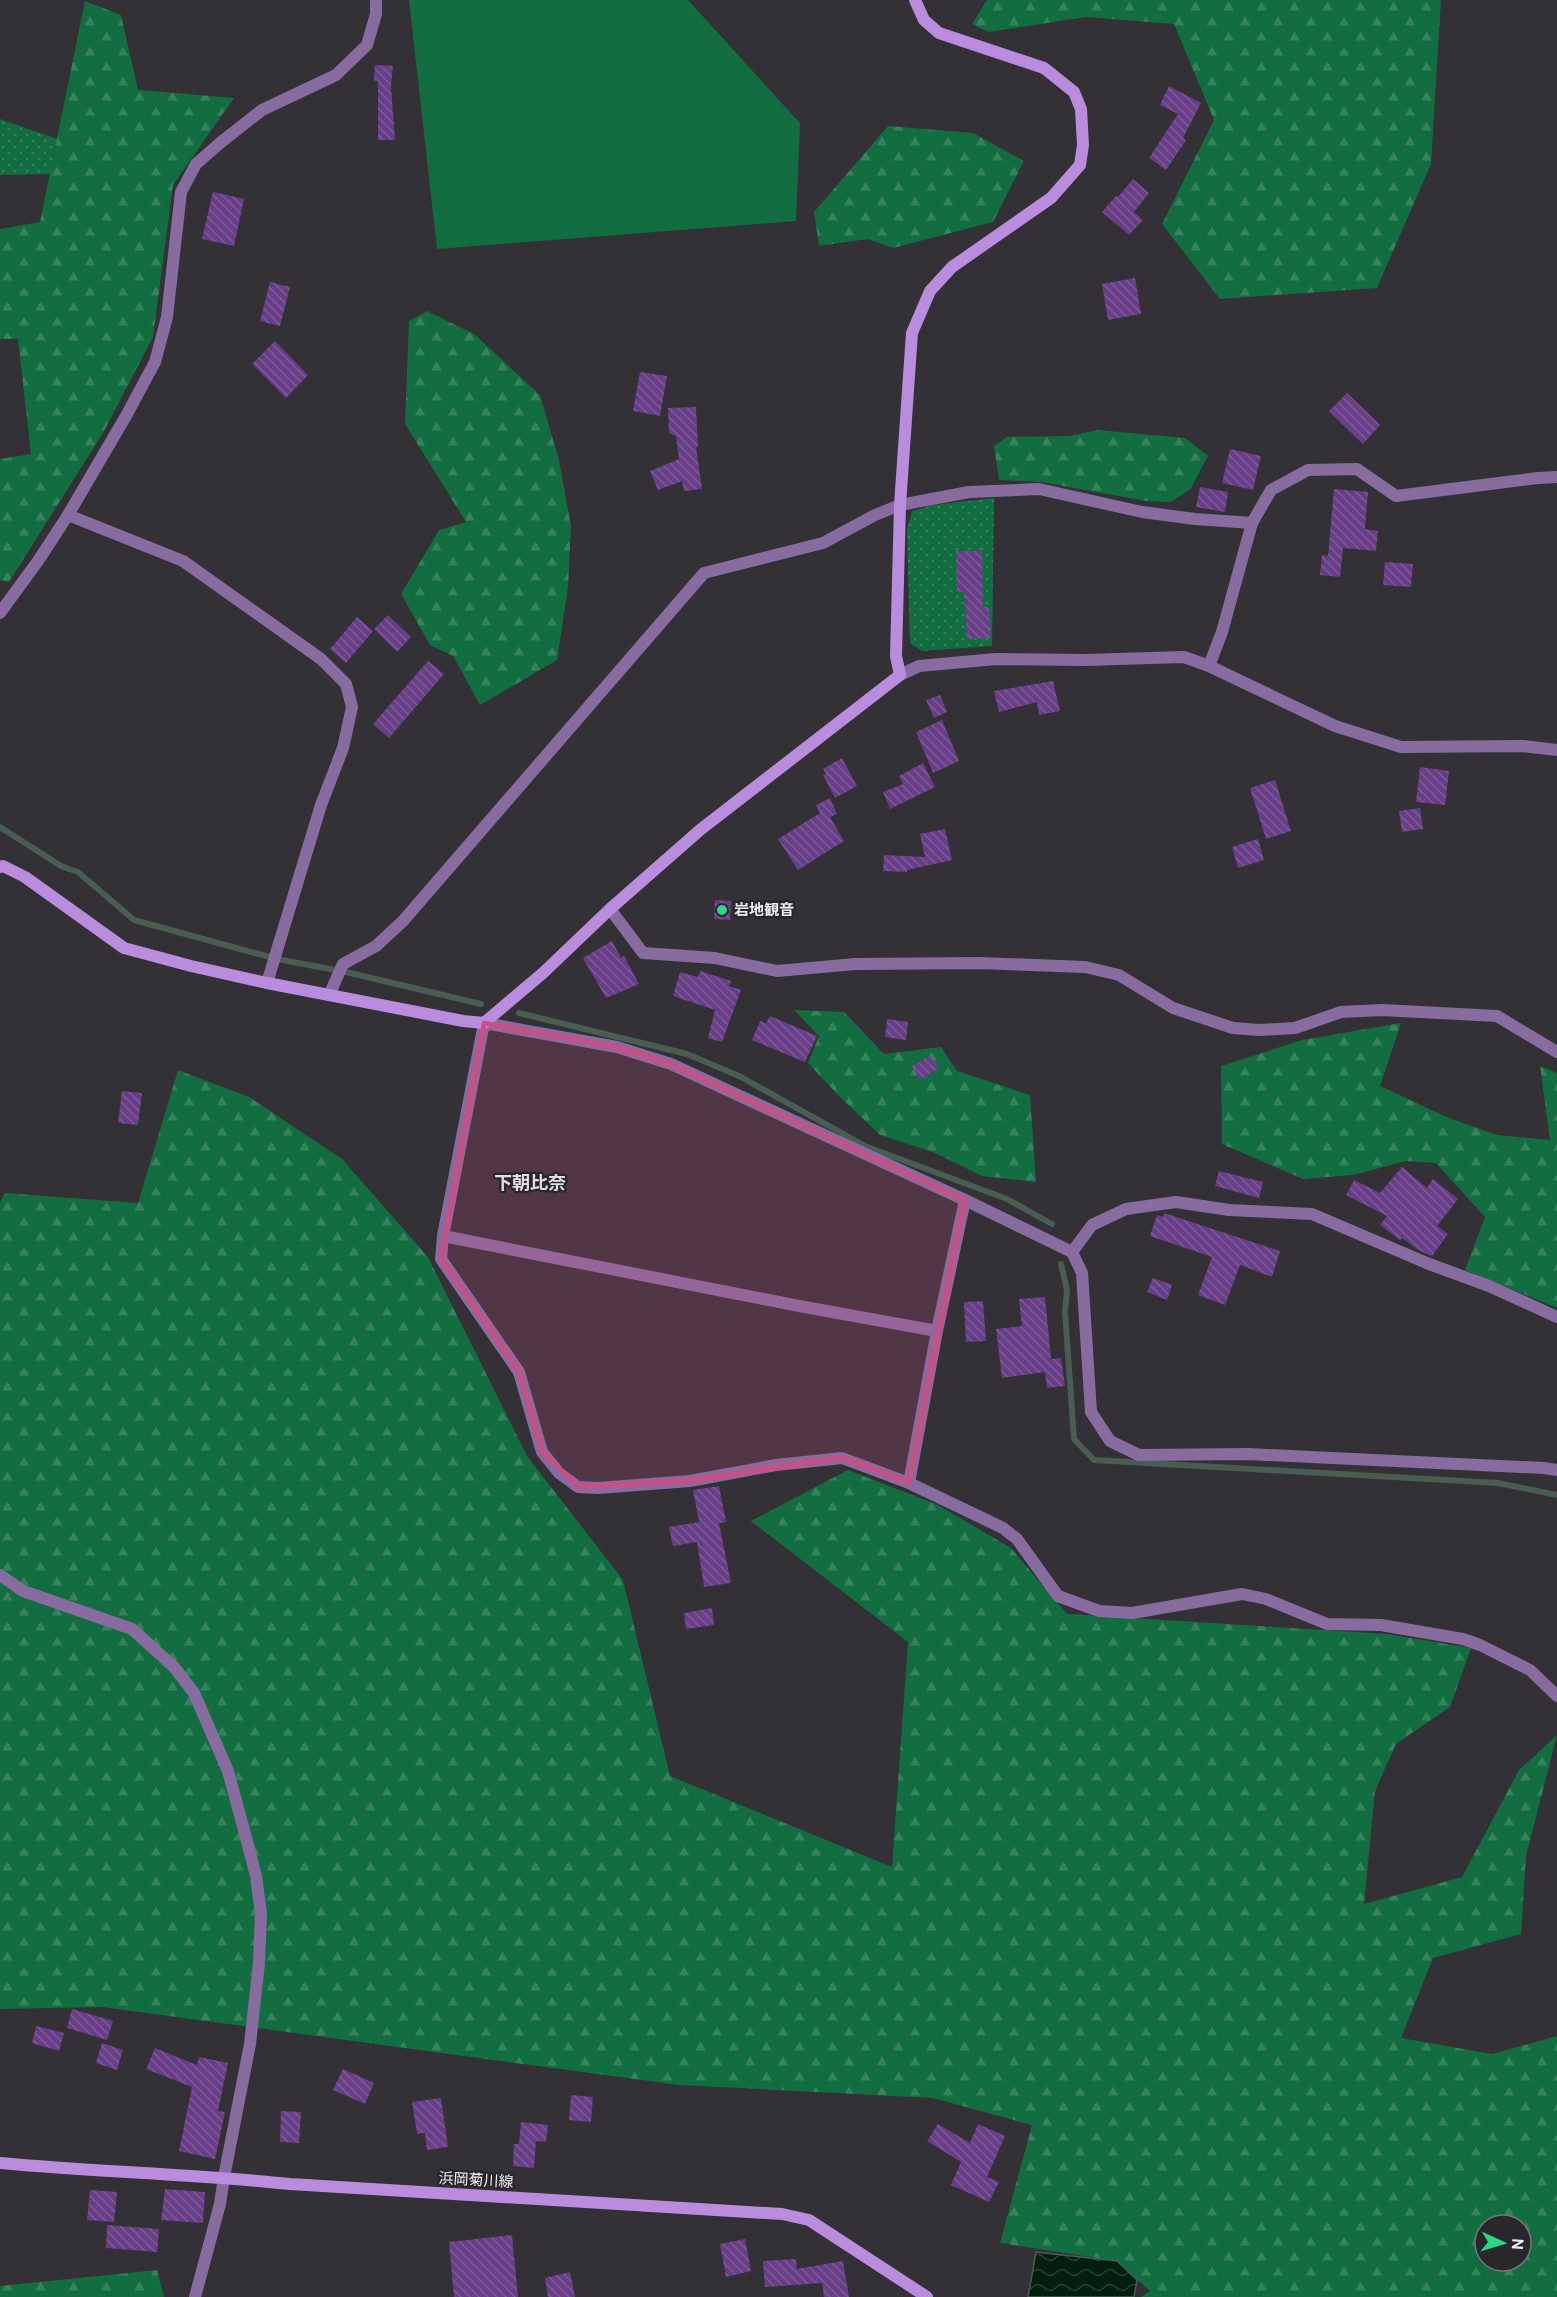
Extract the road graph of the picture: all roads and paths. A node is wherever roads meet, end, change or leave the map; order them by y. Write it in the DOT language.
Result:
graph roads {
  1 [pos="376,0"];
  2 [pos="915,0"];
  3 [pos="1557,477"];
  4 [pos="900,505"];
  5 [pos="68,515"];
  6 [pos="1252,523"];
  7 [pos="0,613"];
  8 [pos="1209,666"];
  9 [pos="900,675"];
  10 [pos="1557,750"];
  11 [pos="1,864"];
  12 [pos="610,909"];
  13 [pos="269,977"];
  14 [pos="329,995"];
  15 [pos="484,1023"];
  16 [pos="1557,1052"];
  17 [pos="965,1200"];
  18 [pos="443,1236"];
  19 [pos="1072,1252"];
  20 [pos="1557,1317"];
  21 [pos="937,1331"];
  22 [pos="1557,1470"];
  23 [pos="909,1483"];
  24 [pos="0,1575"];
  25 [pos="1557,1696"];
  26 [pos="0,2163"];
  27 [pos="224,2177"];
  28 [pos="195,2297"];
  29 [pos="927,2297"];
  1 -- 5 [label="street"];
  2 -- 4 [label="street"];
  3 -- 6 [label="street"];
  4 -- 6 [label="street"];
  4 -- 9 [label="street"];
  4 -- 14 [label="street"];
  5 -- 7 [label="street"];
  5 -- 13 [label="street"];
  6 -- 8 [label="street"];
  8 -- 9 [label="street"];
  8 -- 10 [label="street"];
  9 -- 12 [label="street"];
  11 -- 13 [label="street"];
  12 -- 15 [label="street"];
  12 -- 16 [label="street"];
  13 -- 14 [label="street"];
  14 -- 15 [label="street"];
  15 -- 17 [label="street"];
  15 -- 18 [label="street"];
  17 -- 19 [label="street"];
  17 -- 21 [label="street"];
  18 -- 21 [label="street"];
  18 -- 23 [label="street"];
  19 -- 20 [label="street"];
  19 -- 22 [label="street"];
  21 -- 23 [label="street"];
  23 -- 25 [label="street"];
  24 -- 27 [label="street"];
  26 -- 27 [label="street, 浜岡菊川線"];
  27 -- 28 [label="street"];
  27 -- 29 [label="street, 浜岡菊川線"];
}
